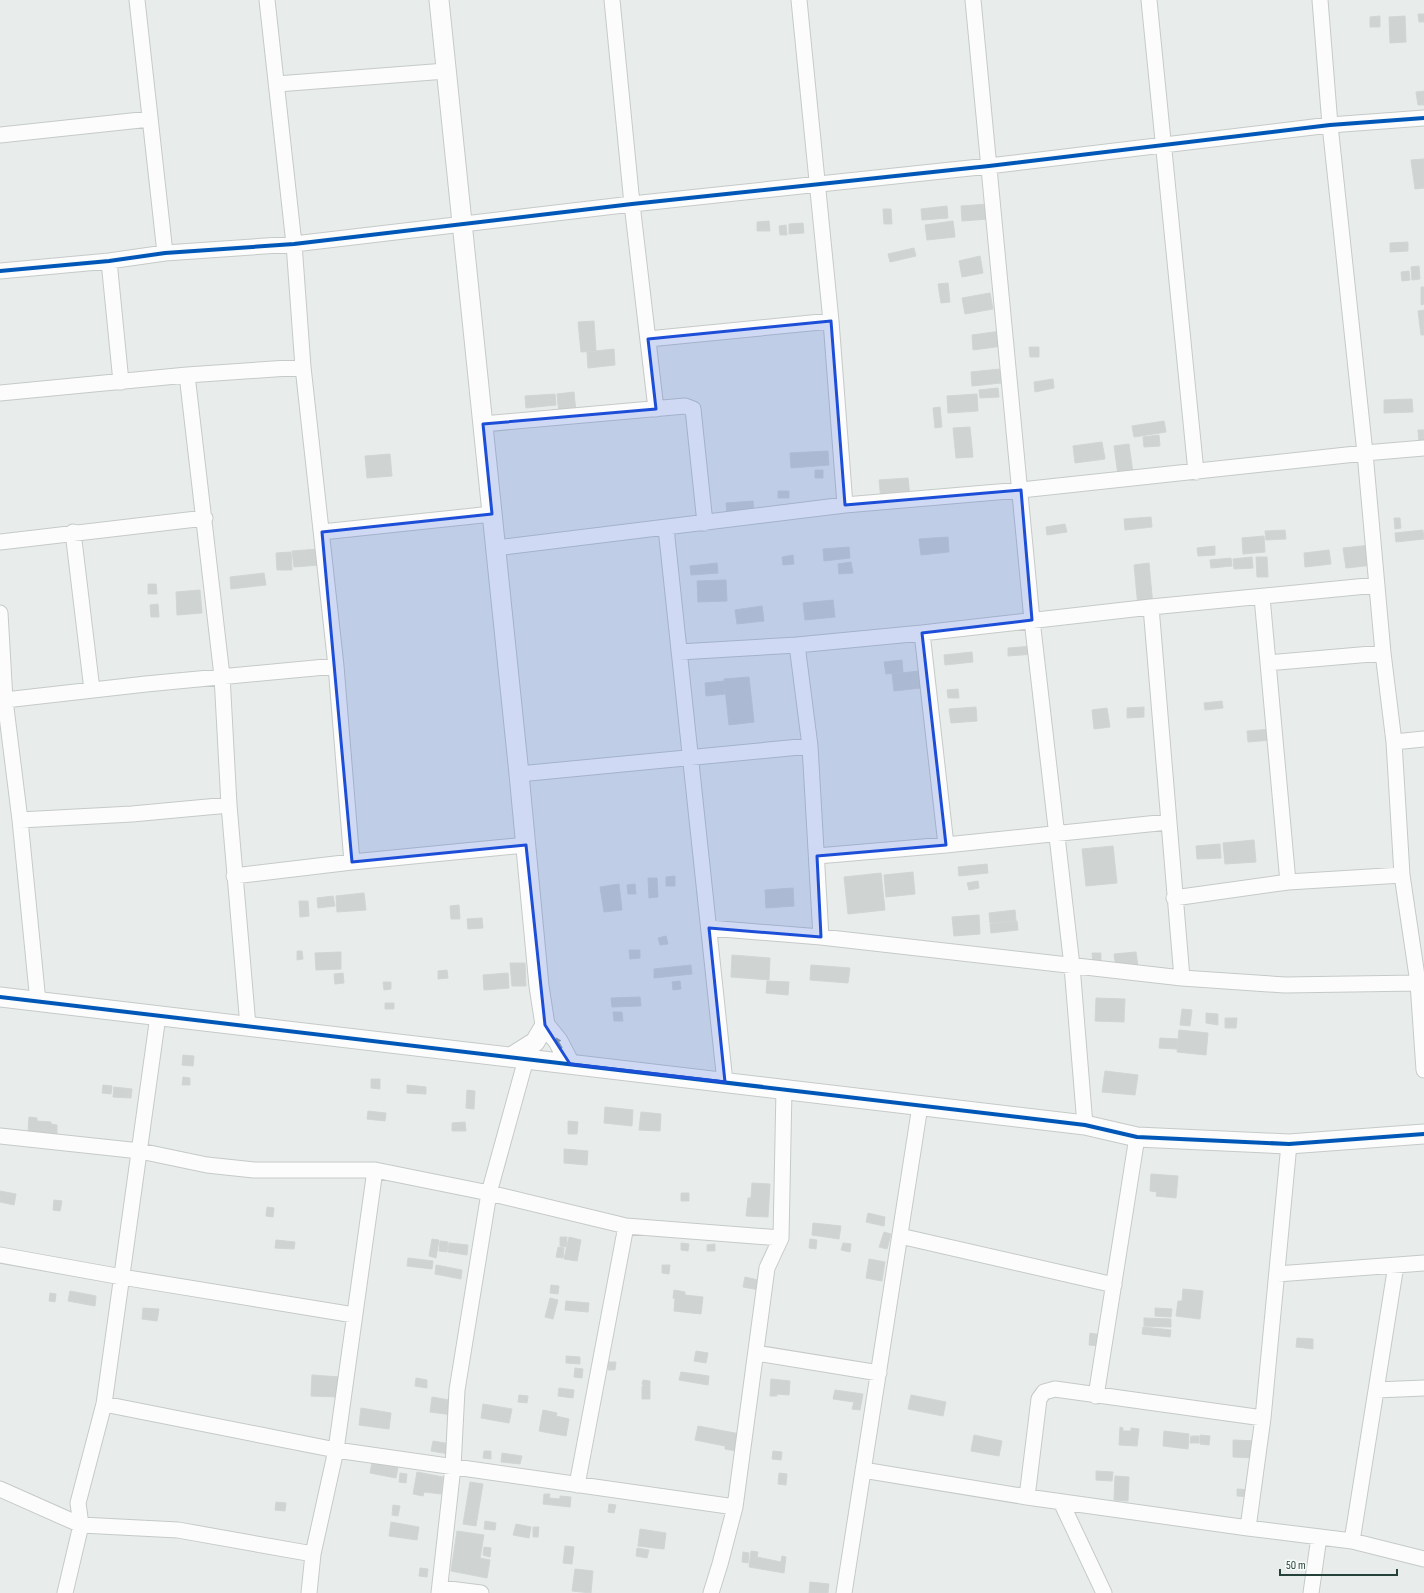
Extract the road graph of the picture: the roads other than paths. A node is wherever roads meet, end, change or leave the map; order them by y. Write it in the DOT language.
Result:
graph roads {
  1 [pos="137,0"];
  2 [pos="267,0"];
  3 [pos="439,0"];
  4 [pos="612,0"];
  5 [pos="799,0"];
  6 [pos="973,0"];
  7 [pos="1149,0"];
  8 [pos="1320,0"];
  9 [pos="446,71"];
  10 [pos="277,84"];
  11 [pos="1424,118"];
  12 [pos="150,119"];
  13 [pos="1330,126"];
  14 [pos="0,135"];
  15 [pos="1162,145"];
  16 [pos="989,166"];
  17 [pos="818,186"];
  18 [pos="632,204"];
  19 [pos="463,225"];
  20 [pos="294,244"];
  21 [pos="165,253"];
  22 [pos="109,260"];
  23 [pos="0,271"];
  24 [pos="831,321"];
  25 [pos="648,339"];
  26 [pos="303,367"];
  27 [pos="187,375"];
  28 [pos="121,382"];
  29 [pos="0,393"];
  30 [pos="656,409"];
  31 [pos="483,424"];
  32 [pos="1424,448"];
  33 [pos="1365,452"];
  34 [pos="1196,472"];
  35 [pos="1021,490"];
  36 [pos="846,505"];
  37 [pos="492,514"];
  38 [pos="205,518"];
  39 [pos="705,523"];
  40 [pos="666,528"];
  41 [pos="74,532"];
  42 [pos="322,532"];
  43 [pos="0,542"];
  44 [pos="496,548"];
  45 [pos="1377,585"];
  46 [pos="1262,597"];
  47 [pos="1151,608"];
  48 [pos="1032,620"];
  49 [pos="0,621"];
  50 [pos="922,633"];
  51 [pos="797,645"];
  52 [pos="679,652"];
  53 [pos="1382,653"];
  54 [pos="1268,663"];
  55 [pos="336,666"];
  56 [pos="222,676"];
  57 [pos="92,690"];
  58 [pos="5,700"];
  59 [pos="1424,740"];
  60 [pos="1394,742"];
  61 [pos="810,746"];
  62 [pos="691,757"];
  63 [pos="519,774"];
  64 [pos="229,805"];
  65 [pos="20,820"];
  66 [pos="1168,822"];
  67 [pos="1055,833"];
  68 [pos="526,845"];
  69 [pos="946,846"];
  70 [pos="817,856"];
  71 [pos="352,862"];
  72 [pos="1402,875"];
  73 [pos="234,876"];
  74 [pos="1288,882"];
  75 [pos="1174,898"];
  76 [pos="709,928"];
  77 [pos="821,937"];
  78 [pos="1072,966"];
  79 [pos="1182,978"];
  80 [pos="1418,983"];
  81 [pos="0,997"];
  82 [pos="38,1002"];
  83 [pos="158,1016"];
  84 [pos="545,1024"];
  85 [pos="248,1026"];
  86 [pos="518,1058"];
  87 [pos="570,1064"];
  88 [pos="1424,1070"];
  89 [pos="725,1082"];
  90 [pos="784,1090"];
  91 [pos="920,1106"];
  92 [pos="1085,1125"];
  93 [pos="1424,1134"];
  94 [pos="0,1136"];
  95 [pos="1137,1137"];
  96 [pos="1289,1144"];
  97 [pos="140,1150"];
  98 [pos="375,1170"];
  99 [pos="489,1193"];
  100 [pos="626,1226"];
  101 [pos="900,1236"];
  102 [pos="780,1238"];
  103 [pos="0,1255"];
  104 [pos="1424,1263"];
  105 [pos="1396,1265"];
  106 [pos="1277,1274"];
  107 [pos="122,1277"];
  108 [pos="1114,1285"];
  109 [pos="354,1315"];
  110 [pos="756,1353"];
  111 [pos="879,1373"];
  112 [pos="1424,1388"];
  113 [pos="1376,1390"];
  114 [pos="1096,1396"];
  115 [pos="104,1404"];
  116 [pos="1263,1418"];
  117 [pos="336,1450"];
  118 [pos="453,1467"];
  119 [pos="863,1470"];
  120 [pos="577,1484"];
  121 [pos="0,1489"];
  122 [pos="1027,1497"];
  123 [pos="1061,1502"];
  124 [pos="735,1506"];
  125 [pos="81,1525"];
  126 [pos="1248,1528"];
  127 [pos="1319,1537"];
  128 [pos="1352,1541"];
  129 [pos="313,1554"];
  130 [pos="1424,1560"];
  131 [pos="440,1590"];
  132 [pos="65,1593"];
  133 [pos="309,1593"];
  134 [pos="481,1593"];
  135 [pos="711,1593"];
  136 [pos="844,1593"];
  137 [pos="1104,1593"];
  138 [pos="1312,1593"];
  1 -- 12 [label="street"];
  2 -- 10 [label="street"];
  3 -- 9 [label="street"];
  4 -- 18 [label="street"];
  5 -- 17 [label="street"];
  6 -- 16 [label="street"];
  7 -- 15 [label="street"];
  8 -- 13 [label="street"];
  9 -- 10 [label="street"];
  9 -- 19 [label="street"];
  10 -- 20 [label="street"];
  11 -- 13 [label="street"];
  12 -- 14 [label="street"];
  12 -- 21 [label="street"];
  13 -- 15 [label="street"];
  13 -- 33 [label="street"];
  15 -- 16 [label="street"];
  15 -- 34 [label="street"];
  16 -- 17 [label="street"];
  16 -- 35 [label="street"];
  17 -- 18 [label="street"];
  17 -- 24 [label="street"];
  18 -- 19 [label="street"];
  18 -- 25 [label="street"];
  19 -- 20 [label="street"];
  19 -- 31 [label="street"];
  20 -- 21 [label="street"];
  20 -- 26 [label="street"];
  21 -- 22 [label="street"];
  22 -- 23 [label="street"];
  22 -- 28 [label="street"];
  24 -- 25 [label="street"];
  24 -- 36 [label="street"];
  25 -- 30 [label="street"];
  26 -- 27 [label="street"];
  26 -- 42 [label="street"];
  27 -- 28 [label="street"];
  27 -- 38 [label="street"];
  28 -- 29 [label="street"];
  30 -- 31 [label="street"];
  30 -- 39 [label="street"];
  31 -- 37 [label="street"];
  32 -- 33 [label="street"];
  33 -- 34 [label="street"];
  33 -- 45 [label="street"];
  34 -- 35 [label="street"];
  35 -- 36 [label="street"];
  35 -- 48 [label="street"];
  36 -- 39 [label="street"];
  37 -- 42 [label="street"];
  37 -- 44 [label="street"];
  38 -- 41 [label="street"];
  38 -- 56 [label="street"];
  39 -- 40 [label="street"];
  40 -- 44 [label="street"];
  40 -- 52 [label="street"];
  41 -- 43 [label="street"];
  41 -- 57 [label="street"];
  42 -- 55 [label="street"];
  44 -- 63 [label="street"];
  45 -- 46 [label="street"];
  45 -- 53 [label="street"];
  46 -- 47 [label="street"];
  46 -- 54 [label="street"];
  47 -- 48 [label="street"];
  47 -- 66 [label="street"];
  48 -- 50 [label="street"];
  48 -- 67 [label="street"];
  49 -- 58 [label="street"];
  50 -- 51 [label="street"];
  50 -- 69 [label="street"];
  51 -- 52 [label="street"];
  51 -- 61 [label="street"];
  52 -- 62 [label="street"];
  53 -- 54 [label="street"];
  53 -- 60 [label="street"];
  54 -- 74 [label="street"];
  55 -- 56 [label="street"];
  55 -- 71 [label="street"];
  56 -- 57 [label="street"];
  56 -- 64 [label="street"];
  57 -- 58 [label="street"];
  58 -- 65 [label="street"];
  59 -- 60 [label="street"];
  60 -- 72 [label="street"];
  61 -- 62 [label="street"];
  61 -- 70 [label="street"];
  62 -- 63 [label="street"];
  62 -- 76 [label="street"];
  63 -- 68 [label="street"];
  64 -- 65 [label="street"];
  64 -- 73 [label="street"];
  65 -- 82 [label="street"];
  66 -- 67 [label="street"];
  66 -- 75 [label="street"];
  67 -- 69 [label="street"];
  67 -- 78 [label="street"];
  68 -- 71 [label="street"];
  68 -- 84 [label="street"];
  69 -- 70 [label="street"];
  70 -- 77 [label="street"];
  71 -- 73 [label="street"];
  72 -- 74 [label="street"];
  72 -- 80 [label="street"];
  73 -- 85 [label="street"];
  74 -- 75 [label="street"];
  75 -- 79 [label="street"];
  76 -- 77 [label="street"];
  76 -- 89 [label="street"];
  77 -- 78 [label="street"];
  78 -- 79 [label="street"];
  78 -- 92 [label="street"];
  79 -- 80 [label="street"];
  80 -- 88 [label="street"];
  81 -- 82 [label="street"];
  82 -- 83 [label="street"];
  83 -- 85 [label="street"];
  83 -- 97 [label="street"];
  84 -- 86 [label="street"];
  87 -- 84 [label="street, one-way"];
  85 -- 86 [label="street"];
  86 -- 87 [label="street"];
  86 -- 99 [label="street"];
  87 -- 89 [label="street"];
  89 -- 90 [label="street"];
  90 -- 91 [label="street"];
  90 -- 102 [label="street"];
  91 -- 92 [label="street"];
  91 -- 101 [label="street"];
  92 -- 95 [label="street"];
  93 -- 96 [label="street"];
  94 -- 97 [label="street"];
  95 -- 96 [label="street"];
  95 -- 108 [label="street"];
  96 -- 106 [label="street"];
  97 -- 98 [label="street"];
  97 -- 107 [label="street"];
  98 -- 99 [label="street"];
  98 -- 109 [label="street"];
  99 -- 100 [label="street"];
  99 -- 118 [label="street"];
  100 -- 102 [label="street"];
  100 -- 120 [label="street"];
  101 -- 108 [label="street"];
  101 -- 111 [label="street"];
  102 -- 110 [label="street"];
  103 -- 107 [label="street"];
  104 -- 105 [label="street"];
  105 -- 106 [label="street"];
  105 -- 113 [label="street"];
  106 -- 116 [label="street"];
  107 -- 109 [label="street"];
  107 -- 115 [label="street"];
  108 -- 114 [label="street"];
  109 -- 117 [label="street"];
  110 -- 111 [label="street"];
  110 -- 124 [label="street"];
  111 -- 119 [label="street"];
  112 -- 113 [label="street"];
  113 -- 128 [label="street"];
  114 -- 116 [label="street"];
  114 -- 122 [label="street"];
  115 -- 117 [label="street"];
  115 -- 125 [label="street"];
  116 -- 126 [label="street"];
  117 -- 118 [label="street"];
  117 -- 129 [label="street"];
  118 -- 120 [label="street"];
  118 -- 131 [label="street"];
  119 -- 122 [label="street"];
  119 -- 136 [label="street"];
  120 -- 124 [label="street"];
  121 -- 125 [label="street"];
  122 -- 123 [label="street"];
  123 -- 126 [label="street"];
  123 -- 137 [label="street"];
  124 -- 135 [label="street"];
  125 -- 129 [label="street"];
  125 -- 132 [label="street"];
  126 -- 127 [label="street"];
  127 -- 128 [label="street"];
  127 -- 138 [label="street"];
  128 -- 130 [label="street"];
  129 -- 133 [label="street"];
  131 -- 134 [label="street"];
}
